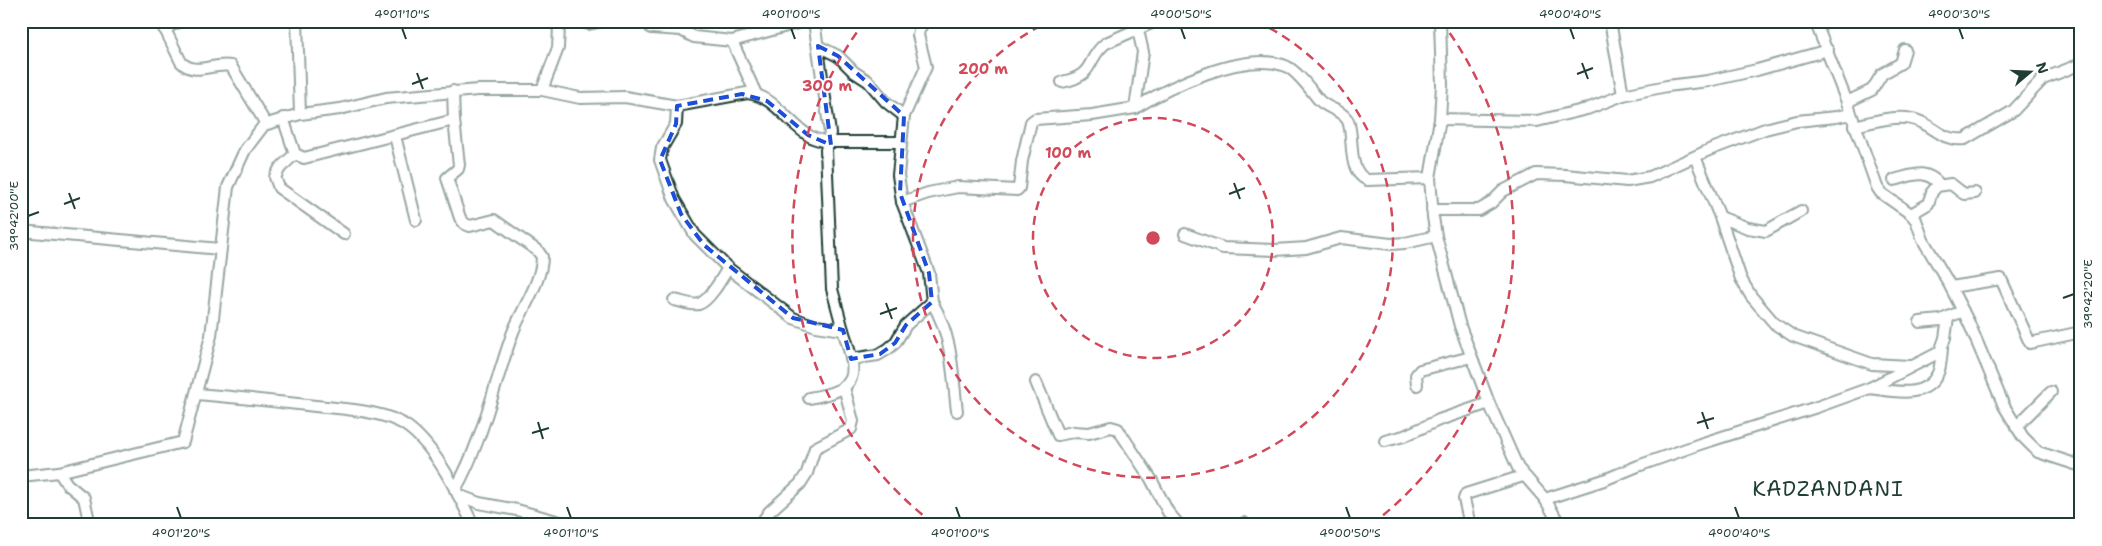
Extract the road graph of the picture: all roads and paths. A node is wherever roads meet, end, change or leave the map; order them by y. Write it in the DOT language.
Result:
graph roads {
  1 [pos="181,21"];
  2 [pos="297,21"];
  3 [pos="577,21"];
  4 [pos="603,21"];
  5 [pos="650,21"];
  6 [pos="805,21"];
  7 [pos="814,21"];
  8 [pos="924,21"];
  9 [pos="1156,21"];
  10 [pos="1440,21"];
  11 [pos="1610,21"];
  12 [pos="1815,21"];
  13 [pos="559,23"];
  14 [pos="163,25"];
  15 [pos="1138,30"];
  16 [pos="732,41"];
  17 [pos="818,46"];
  18 [pos="1828,50"];
  19 [pos="1905,50"];
  20 [pos="2081,64"];
  21 [pos="1062,82"];
  22 [pos="542,90"];
  23 [pos="453,92"];
  24 [pos="756,94"];
  25 [pos="1624,95"];
  26 [pos="1847,102"];
  27 [pos="677,106"];
  28 [pos="1135,108"];
  29 [pos="300,114"];
  30 [pos="1851,114"];
  31 [pos="904,116"];
  32 [pos="283,118"];
  33 [pos="1440,119"];
  34 [pos="454,120"];
  35 [pos="266,124"];
  36 [pos="1854,126"];
  37 [pos="395,136"];
  38 [pos="828,142"];
  39 [pos="901,142"];
  40 [pos="295,154"];
  41 [pos="1695,157"];
  42 [pos="1430,178"];
  43 [pos="1894,180"];
  44 [pos="1940,185"];
  45 [pos="1975,193"];
  46 [pos="902,202"];
  47 [pos="1432,210"];
  48 [pos="1801,211"];
  49 [pos="1911,214"];
  50 [pos="1720,217"];
  51 [pos="416,220"];
  52 [pos="21,231"];
  53 [pos="344,234"];
  54 [pos="1185,234"];
  55 [pos="1436,236"];
  56 [pos="220,250"];
  57 [pos="728,268"];
  58 [pos="1951,287"];
  59 [pos="674,300"];
  60 [pos="932,302"];
  61 [pos="1963,311"];
  62 [pos="1948,318"];
  63 [pos="1920,322"];
  64 [pos="843,330"];
  65 [pos="2081,332"];
  66 [pos="1942,349"];
  67 [pos="1471,357"];
  68 [pos="851,359"];
  69 [pos="1911,366"];
  70 [pos="1036,382"];
  71 [pos="1417,385"];
  72 [pos="844,387"];
  73 [pos="1870,388"];
  74 [pos="2051,392"];
  75 [pos="197,394"];
  76 [pos="809,398"];
  77 [pos="1489,403"];
  78 [pos="957,411"];
  79 [pos="2016,427"];
  80 [pos="1386,441"];
  81 [pos="2081,466"];
  82 [pos="59,472"];
  83 [pos="21,476"];
  84 [pos="1523,476"];
  85 [pos="457,492"];
  86 [pos="1545,500"];
  87 [pos="90,525"];
  88 [pos="473,525"];
  89 [pos="571,525"];
  90 [pos="760,525"];
  91 [pos="1179,525"];
  92 [pos="1470,525"];
  93 [pos="1560,525"];
  1 -- 14 [label="street"];
  2 -- 29 [label="street"];
  3 -- 4 [label="street"];
  5 -- 16 [label="street"];
  6 -- 16 [label="street"];
  7 -- 17 [label="street"];
  8 -- 31 [label="street"];
  9 -- 15 [label="street"];
  10 -- 33 [label="street"];
  11 -- 25 [label="street"];
  12 -- 18 [label="street"];
  13 -- 22 [label="street"];
  14 -- 35 [label="street"];
  15 -- 21 [label="street"];
  15 -- 28 [label="street"];
  16 -- 24 [label="street"];
  17 -- 31 [label="street"];
  17 -- 38 [label="street"];
  18 -- 25 [label="street"];
  18 -- 26 [label="street"];
  19 -- 26 [label="street"];
  20 -- 36 [label="street"];
  22 -- 23 [label="street"];
  22 -- 27 [label="street"];
  23 -- 29 [label="street"];
  23 -- 34 [label="street"];
  24 -- 27 [label="street"];
  24 -- 38 [label="street"];
  25 -- 33 [label="street"];
  26 -- 30 [label="street"];
  27 -- 57 [label="street"];
  28 -- 42 [label="street"];
  28 -- 46 [label="street"];
  29 -- 32 [label="street"];
  30 -- 36 [label="street"];
  30 -- 41 [label="street"];
  31 -- 39 [label="street"];
  32 -- 35 [label="street"];
  32 -- 40 [label="street"];
  33 -- 42 [label="street"];
  34 -- 37 [label="street"];
  34 -- 85 [label="street"];
  35 -- 56 [label="street"];
  36 -- 49 [label="street"];
  37 -- 40 [label="street"];
  37 -- 51 [label="street"];
  38 -- 39 [label="street"];
  38 -- 64 [label="street"];
  39 -- 46 [label="street"];
  40 -- 53 [label="street"];
  41 -- 47 [label="street"];
  41 -- 50 [label="street"];
  42 -- 47 [label="street"];
  43 -- 44 [label="street"];
  44 -- 45 [label="street"];
  44 -- 49 [label="street"];
  46 -- 60 [label="street"];
  47 -- 55 [label="street"];
  48 -- 50 [label="street"];
  49 -- 58 [label="street"];
  50 -- 69 [label="street"];
  52 -- 56 [label="street"];
  54 -- 55 [label="street"];
  55 -- 67 [label="street"];
  56 -- 75 [label="street"];
  57 -- 59 [label="street"];
  57 -- 64 [label="street"];
  58 -- 61 [label="street"];
  58 -- 65 [label="street"];
  60 -- 68 [label="street"];
  60 -- 78 [label="street"];
  61 -- 62 [label="street"];
  61 -- 79 [label="street"];
  62 -- 63 [label="street"];
  62 -- 66 [label="street"];
  64 -- 68 [label="street"];
  66 -- 69 [label="street"];
  66 -- 73 [label="street"];
  67 -- 71 [label="street"];
  67 -- 77 [label="street"];
  68 -- 72 [label="street"];
  69 -- 73 [label="street"];
  70 -- 91 [label="street"];
  72 -- 76 [label="street"];
  72 -- 90 [label="street"];
  73 -- 86 [label="street"];
  74 -- 79 [label="street"];
  75 -- 82 [label="street"];
  75 -- 85 [label="street"];
  77 -- 80 [label="street"];
  77 -- 84 [label="street"];
  79 -- 81 [label="street"];
  82 -- 83 [label="street"];
  82 -- 87 [label="street"];
  84 -- 86 [label="street"];
  84 -- 92 [label="street"];
  85 -- 88 [label="street"];
  85 -- 89 [label="street"];
  86 -- 93 [label="street"];
}
